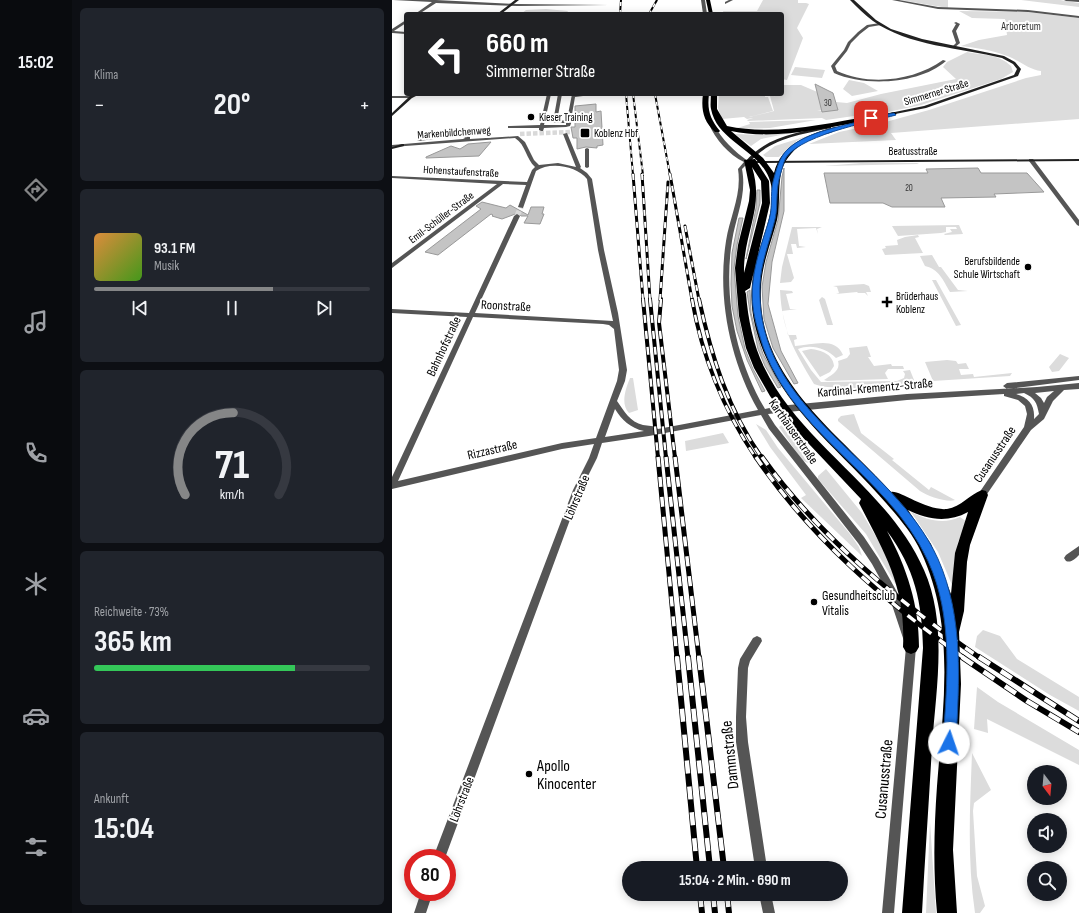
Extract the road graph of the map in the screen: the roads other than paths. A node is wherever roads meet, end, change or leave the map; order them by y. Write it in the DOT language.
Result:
graph roads {
  1 [pos="395,0"];
  2 [pos="421,0"];
  3 [pos="517,0"];
  4 [pos="608,0"];
  5 [pos="703,0"];
  6 [pos="708,0"];
  7 [pos="714,0"];
  8 [pos="731,0"];
  9 [pos="852,0"];
  10 [pos="894,0"];
  11 [pos="1066,0"];
  12 [pos="436,1"];
  13 [pos="454,1"];
  14 [pos="1079,1"];
  15 [pos="726,3"];
  16 [pos="511,5"];
  17 [pos="420,12"];
  18 [pos="502,12"];
  19 [pos="705,12"];
  20 [pos="711,12"];
  21 [pos="717,12"];
  22 [pos="1079,17"];
  23 [pos="956,22"];
  24 [pos="404,23"];
  25 [pos="880,24"];
  26 [pos="392,32"];
  27 [pos="404,33"];
  28 [pos="954,47"];
  29 [pos="944,62"];
  30 [pos="392,96"];
  31 [pos="411,96"];
  32 [pos="560,96"];
  33 [pos="574,96"];
  34 [pos="582,96"];
  35 [pos="705,96"];
  36 [pos="705,96"];
  37 [pos="714,96"];
  38 [pos="545,101"];
  39 [pos="393,114"];
  40 [pos="894,114"];
  41 [pos="871,118"];
  42 [pos="392,121"];
  43 [pos="570,121"];
  44 [pos="528,122"];
  45 [pos="721,126"];
  46 [pos="510,127"];
  47 [pos="527,127"];
  48 [pos="541,129"];
  49 [pos="566,130"];
  50 [pos="526,134"];
  51 [pos="464,141"];
  52 [pos="392,142"];
  53 [pos="392,147"];
  54 [pos="587,149"];
  55 [pos="762,149"];
  56 [pos="1031,160"];
  57 [pos="1079,160"];
  58 [pos="587,161"];
  59 [pos="747,162"];
  60 [pos="765,162"];
  61 [pos="538,167"];
  62 [pos="587,168"];
  63 [pos="392,177"];
  64 [pos="501,183"];
  65 [pos="530,184"];
  66 [pos="775,185"];
  67 [pos="521,207"];
  68 [pos="517,216"];
  69 [pos="1079,224"];
  70 [pos="392,266"];
  71 [pos="741,301"];
  72 [pos="392,311"];
  73 [pos="472,315"];
  74 [pos="617,328"];
  75 [pos="1079,378"];
  76 [pos="1048,382"];
  77 [pos="1014,386"];
  78 [pos="1079,386"];
  79 [pos="1063,388"];
  80 [pos="994,392"];
  81 [pos="1032,392"];
  82 [pos="959,393"];
  83 [pos="614,402"];
  84 [pos="1028,404"];
  85 [pos="762,411"];
  86 [pos="1042,414"];
  87 [pos="1028,428"];
  88 [pos="675,429"];
  89 [pos="599,441"];
  90 [pos="855,484"];
  91 [pos="392,486"];
  92 [pos="883,489"];
  93 [pos="982,495"];
  94 [pos="1079,550"];
  95 [pos="1069,558"];
  96 [pos="951,634"];
  97 [pos="757,641"];
  98 [pos="911,647"];
  99 [pos="442,849"];
  100 [pos="760,861"];
  101 [pos="424,901"];
  102 [pos="766,901"];
  103 [pos="420,913"];
  104 [pos="769,913"];
  105 [pos="888,913"];
  106 [pos="912,913"];
  107 [pos="947,913"];
  1 -- 2 [label="street"];
  2 -- 12 [label="street"];
  3 -- 16 [label="street"];
  4 -- 16 [label="street"];
  5 -- 19 [label="street"];
  6 -- 20 [label="highway"];
  7 -- 21 [label="highway"];
  8 -- 15 [label="street"];
  9 -- 25 [label="street, Simmerner Straße"];
  10 -- 22 [label="street"];
  11 -- 14 [label="street"];
  12 -- 13 [label="street"];
  12 -- 17 [label="street"];
  13 -- 16 [label="street"];
  16 -- 18 [label="street"];
  23 -- 28 [label="street"];
  24 -- 26 [label="street"];
  25 -- 28 [label="street, Simmerner Straße"];
  25 -- 29 [label="street"];
  26 -- 27 [label="street"];
  28 -- 40 [label="street, Simmerner Straße"];
  30 -- 31 [label="street"];
  31 -- 39 [label="street"];
  32 -- 43 [label="street"];
  33 -- 34 [label="street"];
  33 -- 43 [label="street"];
  35 -- 59 [label="street"];
  36 -- 71 [label="highway"];
  37 -- 45 [label="highway"];
  38 -- 48 [label="street"];
  39 -- 42 [label="street"];
  40 -- 41 [label="street, Simmerner Straße"];
  40 -- 66 [label="highway"];
  41 -- 45 [label="highway"];
  41 -- 55 [label="street, Simmerner Straße"];
  43 -- 49 [label="street"];
  44 -- 47 [label="street"];
  45 -- 66 [label="highway"];
  46 -- 47 [label="street"];
  47 -- 48 [label="street"];
  47 -- 50 [label="street"];
  48 -- 49 [label="street"];
  49 -- 58 [label="street"];
  51 -- 52 [label="street, Markenbildchenweg"];
  51 -- 53 [label="street, Markenbildchenweg"];
  51 -- 61 [label="street, Markenbildchenweg"];
  54 -- 58 [label="street"];
  55 -- 59 [label="street, Simmerner Straße"];
  55 -- 60 [label="street"];
  56 -- 57 [label="street, Beatusstraße"];
  56 -- 60 [label="street, Beatusstraße"];
  56 -- 69 [label="street"];
  58 -- 62 [label="street"];
  59 -- 60 [label="street, Beatusstraße"];
  59 -- 71 [label="highway"];
  59 -- 85 [label="street, Karthäuserstraße"];
  61 -- 65 [label="street"];
  61 -- 74 [label="street, Löhrstraße"];
  63 -- 64 [label="street, Hohenstaufenstraße"];
  64 -- 65 [label="street, Hohenstaufenstraße"];
  64 -- 70 [label="street, Emil-Schüller-Straße"];
  65 -- 67 [label="street"];
  66 -- 92 [label="highway"];
  68 -- 73 [label="street, Bahnhofstraße"];
  71 -- 90 [label="highway"];
  72 -- 73 [label="street, Roonstraße"];
  73 -- 74 [label="street, Roonstraße"];
  73 -- 91 [label="street, Bahnhofstraße"];
  74 -- 83 [label="street, Löhrstraße"];
  75 -- 76 [label="street, Kardinal-Krementz-Straße"];
  76 -- 77 [label="street, Kardinal-Krementz-Straße"];
  76 -- 81 [label="street, Cusanusstraße"];
  77 -- 81 [label="street"];
  77 -- 82 [label="street, Kardinal-Krementz-Straße"];
  78 -- 79 [label="street, Kardinal-Krementz-Straße"];
  79 -- 81 [label="street, Kardinal-Krementz-Straße"];
  79 -- 86 [label="street, Cusanusstraße"];
  80 -- 81 [label="street, Kardinal-Krementz-Straße"];
  80 -- 82 [label="street, Kardinal-Krementz-Straße"];
  80 -- 84 [label="street"];
  81 -- 84 [label="street, Cusanusstraße"];
  81 -- 86 [label="street"];
  82 -- 85 [label="street, Kardinal-Krementz-Straße"];
  83 -- 88 [label="street, Kardinal-Krementz-Straße"];
  83 -- 89 [label="street, Löhrstraße"];
  84 -- 87 [label="street, Cusanusstraße"];
  85 -- 88 [label="street, Kardinal-Krementz-Straße"];
  85 -- 98 [label="street, Karthäuserstraße"];
  86 -- 87 [label="street, Cusanusstraße"];
  87 -- 93 [label="street, Cusanusstraße"];
  88 -- 89 [label="street, Kardinal-Krementz-Straße"];
  89 -- 91 [label="street, Rizzastraße"];
  89 -- 99 [label="street, Löhrstraße"];
  90 -- 98 [label="highway"];
  90 -- 106 [label="highway"];
  92 -- 93 [label="highway"];
  92 -- 96 [label="highway"];
  93 -- 96 [label="highway"];
  94 -- 95 [label="street"];
  96 -- 107 [label="highway"];
  97 -- 100 [label="street, Dammstraße"];
  98 -- 105 [label="street, Cusanusstraße"];
  101 -- 103 [label="street"];
  102 -- 104 [label="street"];
}
